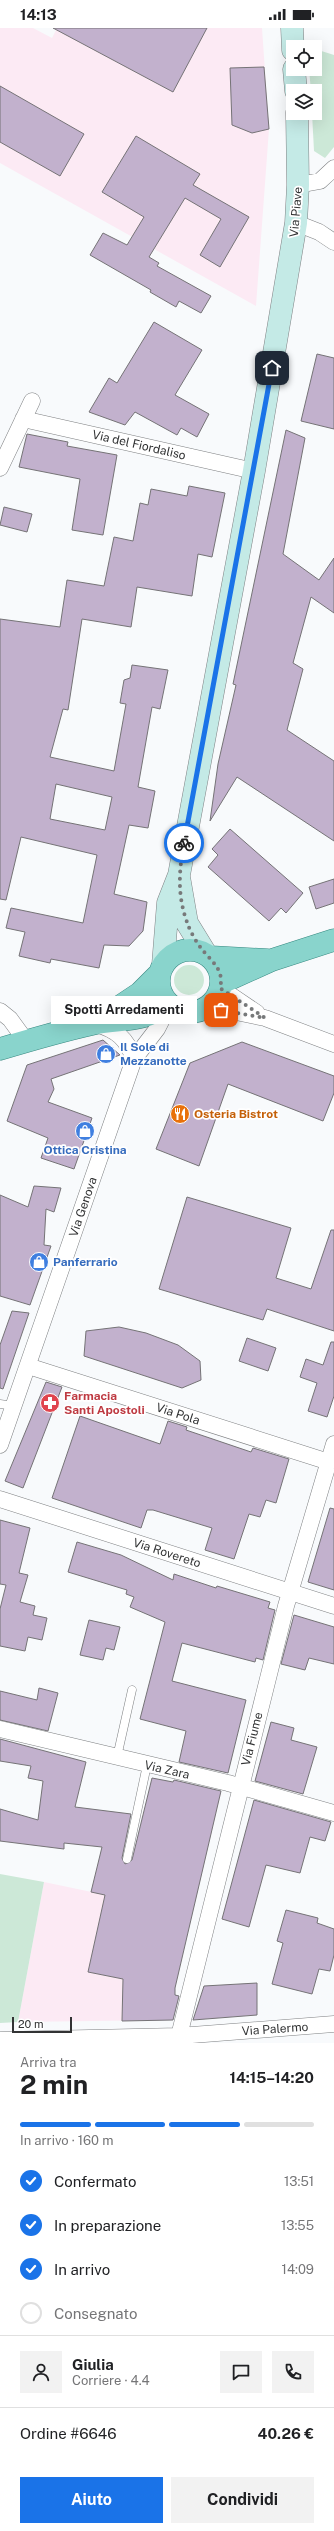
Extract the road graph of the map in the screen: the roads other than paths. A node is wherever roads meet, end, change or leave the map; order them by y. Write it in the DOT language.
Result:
graph roads {
  1 [pos="292,28"];
  2 [pos="293,40"];
  3 [pos="297,120"];
  4 [pos="334,168"];
  5 [pos="298,185"];
  6 [pos="296,223"];
  7 [pos="334,242"];
  8 [pos="32,401"];
  9 [pos="24,419"];
  10 [pos="6,440"];
  11 [pos="0,468"];
  12 [pos="254,471"];
  13 [pos="179,875"];
  14 [pos="334,940"];
  15 [pos="208,955"];
  16 [pos="272,960"];
  17 [pos="161,969"];
  18 [pos="221,985"];
  19 [pos="169,1004"];
  20 [pos="203,1009"];
  21 [pos="0,1011"];
  22 [pos="265,1018"];
  23 [pos="94,1023"];
  24 [pos="26,1041"];
  25 [pos="334,1044"];
  26 [pos="0,1049"];
  27 [pos="134,1059"];
  28 [pos="28,1366"];
  29 [pos="7,1405"];
  30 [pos="334,1444"];
  31 [pos="0,1445"];
  32 [pos="329,1462"];
  33 [pos="0,1499"];
  34 [pos="290,1593"];
  35 [pos="334,1606"];
  36 [pos="132,1690"];
  37 [pos="0,1729"];
  38 [pos="117,1757"];
  39 [pos="147,1765"];
  40 [pos="240,1787"];
  41 [pos="334,1812"];
  42 [pos="127,1859"];
  43 [pos="334,2024"];
  44 [pos="178,2036"];
  45 [pos="0,2040"];
  1 -- 2 [label="street"];
  3 -- 5 [label="street, Via Piave"];
  4 -- 5 [label="street"];
  5 -- 6 [label="street, Via Piave"];
  6 -- 7 [label="street"];
  6 -- 12 [label="street, Via Piave"];
  8 -- 9 [label="street"];
  9 -- 10 [label="street"];
  9 -- 12 [label="street, Via del Fiordaliso"];
  10 -- 11 [label="street"];
  12 -- 13 [label="street, Via Piave"];
  13 -- 15 [label="street"];
  13 -- 17 [label="street"];
  14 -- 16 [label="main road"];
  15 -- 16 [label="main road"];
  15 -- 17 [label="main road"];
  15 -- 18 [label="main road"];
  16 -- 18 [label="main road"];
  17 -- 19 [label="main road"];
  17 -- 23 [label="main road"];
  18 -- 20 [label="main road"];
  18 -- 22 [label="street"];
  19 -- 20 [label="main road"];
  19 -- 23 [label="main road"];
  19 -- 27 [label="street, Via Genova"];
  20 -- 22 [label="street"];
  21 -- 24 [label="street"];
  22 -- 25 [label="street"];
  23 -- 24 [label="main road"];
  23 -- 27 [label="street"];
  24 -- 26 [label="main road"];
  27 -- 28 [label="street, Via Genova"];
  28 -- 29 [label="street, Via Genova"];
  28 -- 32 [label="street, Via Pola"];
  29 -- 31 [label="street, Via Genova"];
  30 -- 32 [label="street, Via Fiume"];
  32 -- 34 [label="street, Via Fiume"];
  33 -- 34 [label="street, Via Rovereto"];
  34 -- 35 [label="street, Via Rovereto"];
  34 -- 40 [label="street, Via Fiume"];
  36 -- 38 [label="lane"];
  37 -- 38 [label="street, Via Zara"];
  38 -- 39 [label="street, Via Zara"];
  39 -- 40 [label="street, Via Zara"];
  39 -- 42 [label="lane"];
  40 -- 41 [label="street, Via Zara"];
  40 -- 44 [label="street, Via Fiume"];
  43 -- 44 [label="street, Via Palermo"];
  44 -- 45 [label="street, Via Palermo"];
}
